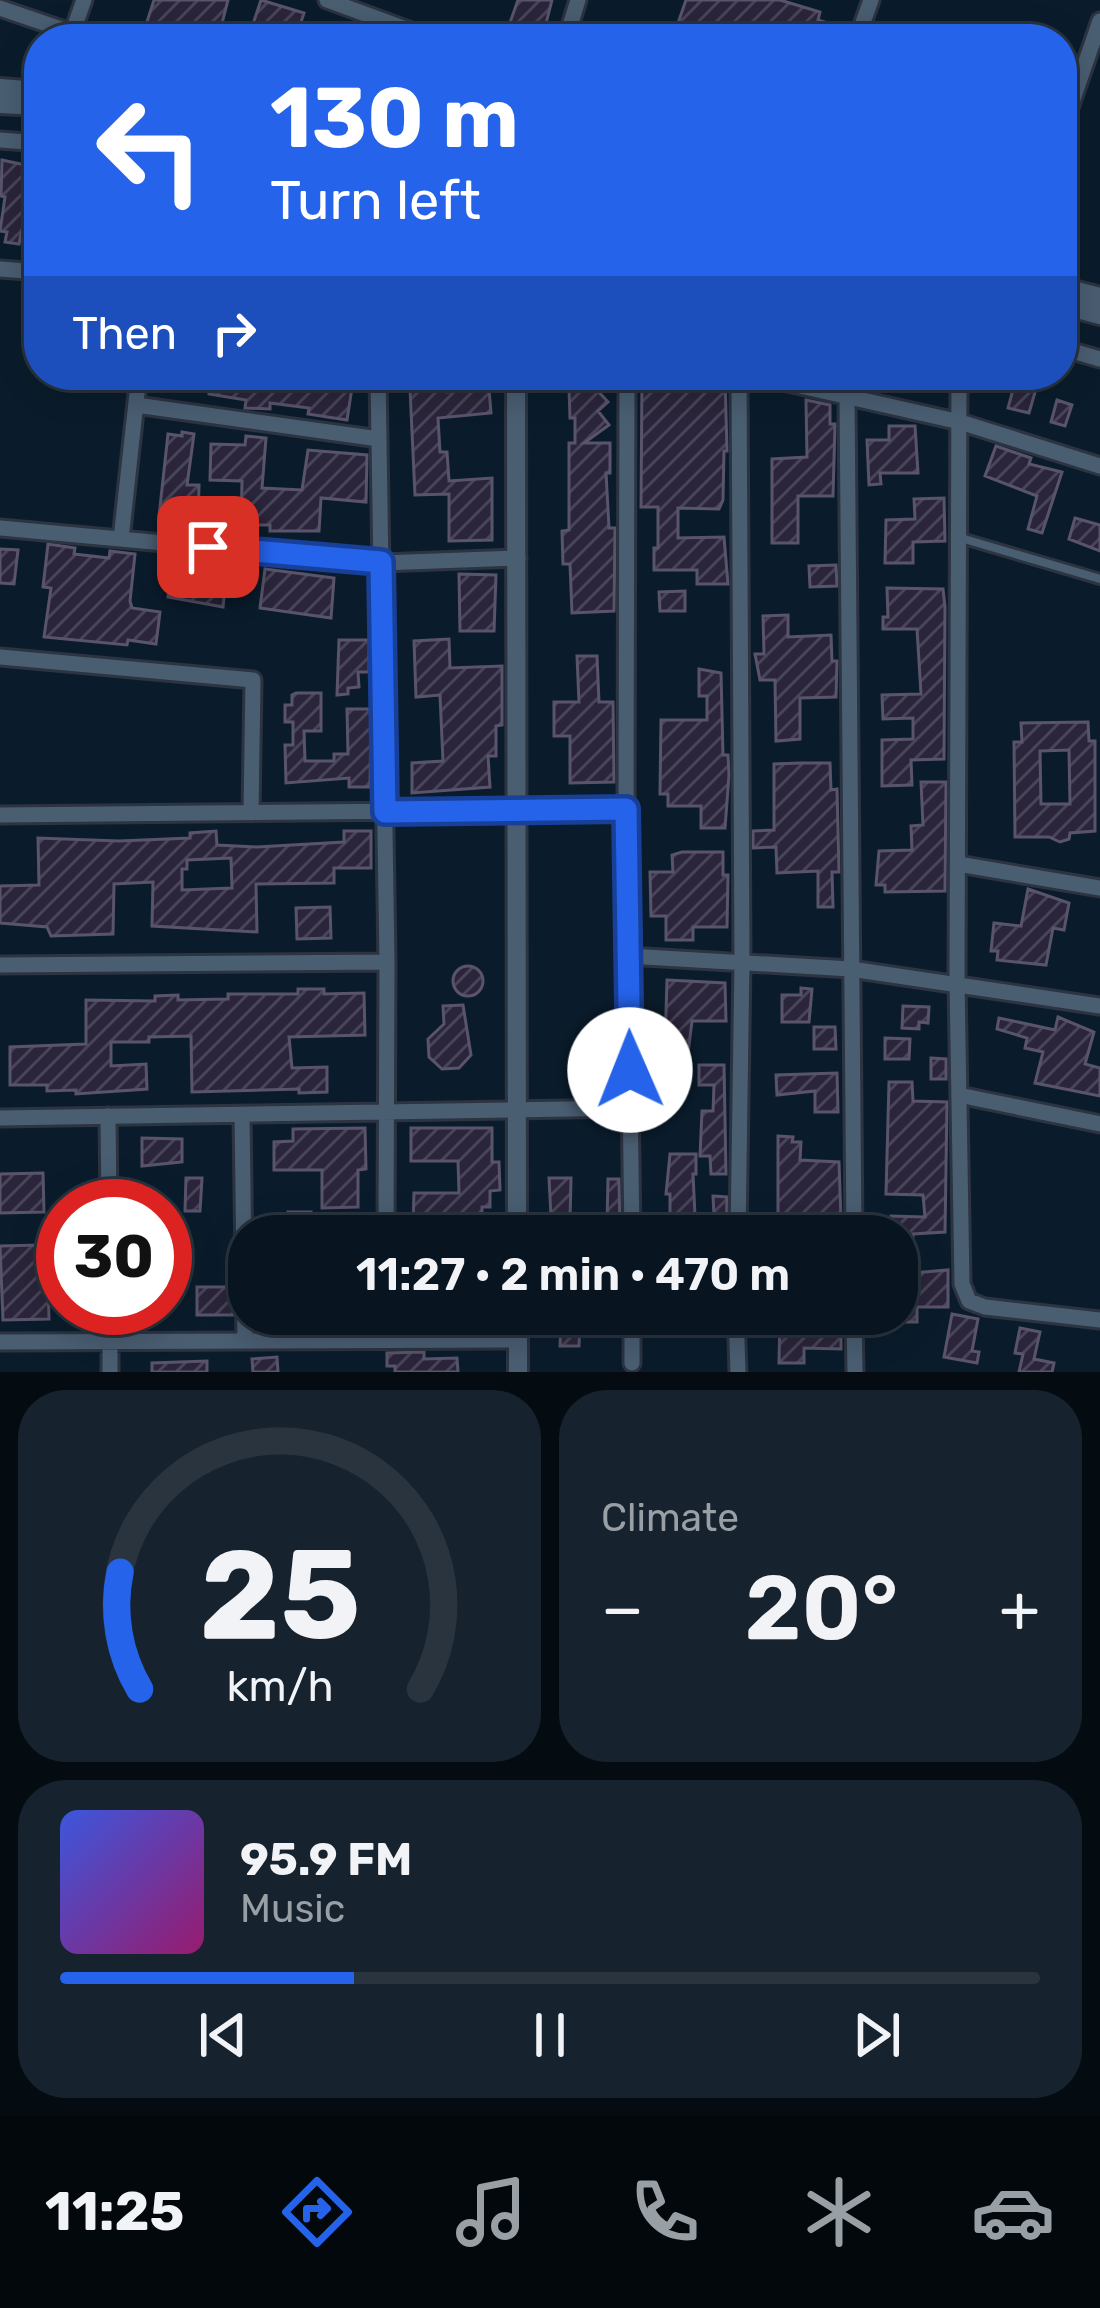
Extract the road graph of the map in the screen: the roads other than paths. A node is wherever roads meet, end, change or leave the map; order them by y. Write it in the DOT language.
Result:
graph roads {
  1 [pos="327,0"];
  2 [pos="0,8"];
  3 [pos="1100,21"];
  4 [pos="41,24"];
  5 [pos="392,24"];
  6 [pos="1077,88"];
  7 [pos="138,390"];
  8 [pos="378,390"];
  9 [pos="516,390"];
  10 [pos="627,390"];
  11 [pos="739,390"];
  12 [pos="817,390"];
  13 [pos="959,390"];
  14 [pos="847,397"];
  15 [pos="136,405"];
  16 [pos="960,422"];
  17 [pos="379,440"];
  18 [pos="1100,466"];
  19 [pos="0,528"];
  20 [pos="959,537"];
  21 [pos="121,539"];
  22 [pos="518,558"];
  23 [pos="381,562"];
  24 [pos="1100,579"];
  25 [pos="0,657"];
  26 [pos="626,809"];
  27 [pos="385,812"];
  28 [pos="515,812"];
  29 [pos="251,813"];
  30 [pos="0,814"];
  31 [pos="958,864"];
  32 [pos="1100,888"];
  33 [pos="628,956"];
  34 [pos="742,960"];
  35 [pos="387,962"];
  36 [pos="0,965"];
  37 [pos="851,969"];
  38 [pos="957,982"];
  39 [pos="1100,1006"];
  40 [pos="959,1095"];
  41 [pos="631,1108"];
  42 [pos="517,1111"];
  43 [pos="388,1113"];
  44 [pos="242,1114"];
  45 [pos="108,1116"];
  46 [pos="0,1118"];
  47 [pos="1100,1124"];
  48 [pos="109,1179"];
  49 [pos="386,1215"];
  50 [pos="517,1215"];
  51 [pos="632,1215"];
  52 [pos="738,1215"];
  53 [pos="854,1215"];
  54 [pos="1100,1320"];
  55 [pos="110,1335"];
  56 [pos="383,1335"];
  57 [pos="518,1335"];
  58 [pos="632,1335"];
  59 [pos="737,1335"];
  60 [pos="854,1335"];
  61 [pos="383,1340"];
  62 [pos="518,1340"];
  63 [pos="110,1341"];
  64 [pos="245,1341"];
  65 [pos="0,1342"];
  66 [pos="632,1363"];
  67 [pos="110,1372"];
  68 [pos="518,1372"];
  69 [pos="738,1372"];
  70 [pos="855,1372"];
  1 -- 5 [label="street"];
  2 -- 4 [label="street"];
  3 -- 6 [label="street"];
  7 -- 15 [label="street"];
  8 -- 17 [label="street"];
  9 -- 22 [label="street"];
  10 -- 26 [label="street"];
  11 -- 34 [label="street"];
  12 -- 14 [label="street"];
  13 -- 16 [label="street"];
  14 -- 16 [label="street"];
  14 -- 37 [label="street"];
  15 -- 17 [label="street"];
  15 -- 21 [label="street"];
  16 -- 18 [label="street"];
  16 -- 20 [label="street"];
  17 -- 23 [label="street"];
  19 -- 21 [label="street"];
  20 -- 24 [label="lane"];
  20 -- 31 [label="street"];
  21 -- 23 [label="street"];
  22 -- 23 [label="street"];
  22 -- 28 [label="street"];
  23 -- 27 [label="street"];
  25 -- 29 [label="street"];
  26 -- 28 [label="street"];
  26 -- 33 [label="street"];
  27 -- 28 [label="street"];
  27 -- 29 [label="street"];
  27 -- 35 [label="street"];
  28 -- 42 [label="street"];
  29 -- 30 [label="street"];
  31 -- 32 [label="street"];
  31 -- 38 [label="street"];
  33 -- 34 [label="street"];
  33 -- 41 [label="street"];
  34 -- 37 [label="street"];
  34 -- 52 [label="street"];
  35 -- 36 [label="street"];
  35 -- 43 [label="street"];
  37 -- 38 [label="street"];
  37 -- 53 [label="street"];
  38 -- 39 [label="street"];
  38 -- 40 [label="street"];
  40 -- 47 [label="street"];
  40 -- 54 [label="street"];
  41 -- 42 [label="street"];
  41 -- 51 [label="street"];
  42 -- 43 [label="street"];
  42 -- 50 [label="street"];
  43 -- 44 [label="street"];
  43 -- 49 [label="street"];
  44 -- 45 [label="street"];
  44 -- 64 [label="street"];
  45 -- 46 [label="street"];
  45 -- 48 [label="street"];
  55 -- 63 [label="street"];
  56 -- 61 [label="street"];
  57 -- 62 [label="street"];
  58 -- 66 [label="street"];
  59 -- 69 [label="street"];
  60 -- 70 [label="street"];
  61 -- 62 [label="street"];
  61 -- 64 [label="street"];
  62 -- 68 [label="street"];
  63 -- 64 [label="street"];
  63 -- 65 [label="street"];
  63 -- 67 [label="street"];
}
